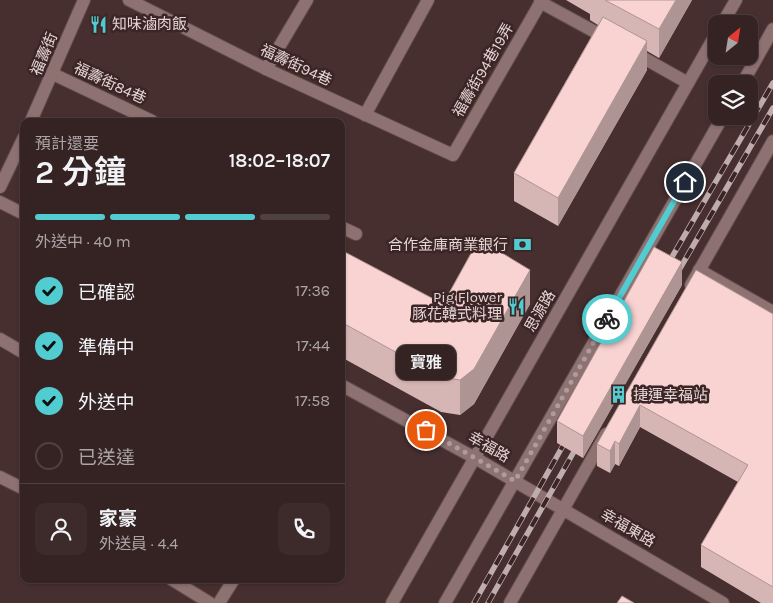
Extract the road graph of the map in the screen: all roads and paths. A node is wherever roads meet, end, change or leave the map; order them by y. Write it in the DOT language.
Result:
graph roads {
  1 [pos="84,0"];
  2 [pos="128,0"];
  3 [pos="307,0"];
  4 [pos="428,0"];
  5 [pos="736,0"];
  6 [pos="541,1"];
  7 [pos="727,15"];
  8 [pos="773,29"];
  9 [pos="708,48"];
  10 [pos="266,70"];
  11 [pos="53,74"];
  12 [pos="747,75"];
  13 [pos="688,83"];
  14 [pos="365,115"];
  15 [pos="32,118"];
  16 [pos="146,118"];
  17 [pos="718,125"];
  18 [pos="773,141"];
  19 [pos="20,145"];
  20 [pos="453,156"];
  21 [pos="0,187"];
  22 [pos="0,202"];
  23 [pos="20,212"];
  24 [pos="345,229"];
  25 [pos="356,234"];
  26 [pos="700,270"];
  27 [pos="685,295"];
  28 [pos="773,312"];
  29 [pos="0,339"];
  30 [pos="20,351"];
  31 [pos="345,387"];
  32 [pos="613,422"];
  33 [pos="475,458"];
  34 [pos="0,477"];
  35 [pos="515,481"];
  36 [pos="20,487"];
  37 [pos="563,509"];
  38 [pos="178,583"];
  39 [pos="232,583"];
  40 [pos="210,603"];
  41 [pos="219,603"];
  42 [pos="392,603"];
  43 [pos="445,603"];
  44 [pos="510,603"];
  45 [pos="724,603"];
  1 -- 11 [label="main road, 福壽街"];
  2 -- 10 [label="main road, 福壽街94巷"];
  3 -- 10 [label="main road"];
  4 -- 14 [label="main road"];
  5 -- 7 [label="main road"];
  6 -- 13 [label="main road"];
  6 -- 20 [label="main road, 福壽街94巷19弄"];
  8 -- 12 [label="main road"];
  9 -- 13 [label="main road, 思源路"];
  10 -- 14 [label="main road, 福壽街94巷"];
  11 -- 15 [label="main road, 福壽街"];
  11 -- 16 [label="main road, 福壽街84巷"];
  13 -- 33 [label="main road, 思源路"];
  14 -- 20 [label="main road, 福壽街94巷"];
  17 -- 35 [label="main road"];
  18 -- 26 [label="main road"];
  19 -- 21 [label="main road"];
  22 -- 23 [label="main road"];
  24 -- 25 [label="main road"];
  26 -- 27 [label="main road"];
  26 -- 28 [label="main road"];
  29 -- 30 [label="main road"];
  31 -- 33 [label="main road, 幸福路"];
  32 -- 37 [label="main road"];
  33 -- 35 [label="main road, 幸福路"];
  33 -- 42 [label="main road, 思源路"];
  34 -- 36 [label="main road"];
  35 -- 37 [label="main road, 幸福東路"];
  35 -- 43 [label="main road"];
  37 -- 44 [label="main road"];
  37 -- 45 [label="main road, 幸福東路"];
  38 -- 40 [label="main road"];
  39 -- 41 [label="main road"];
}
